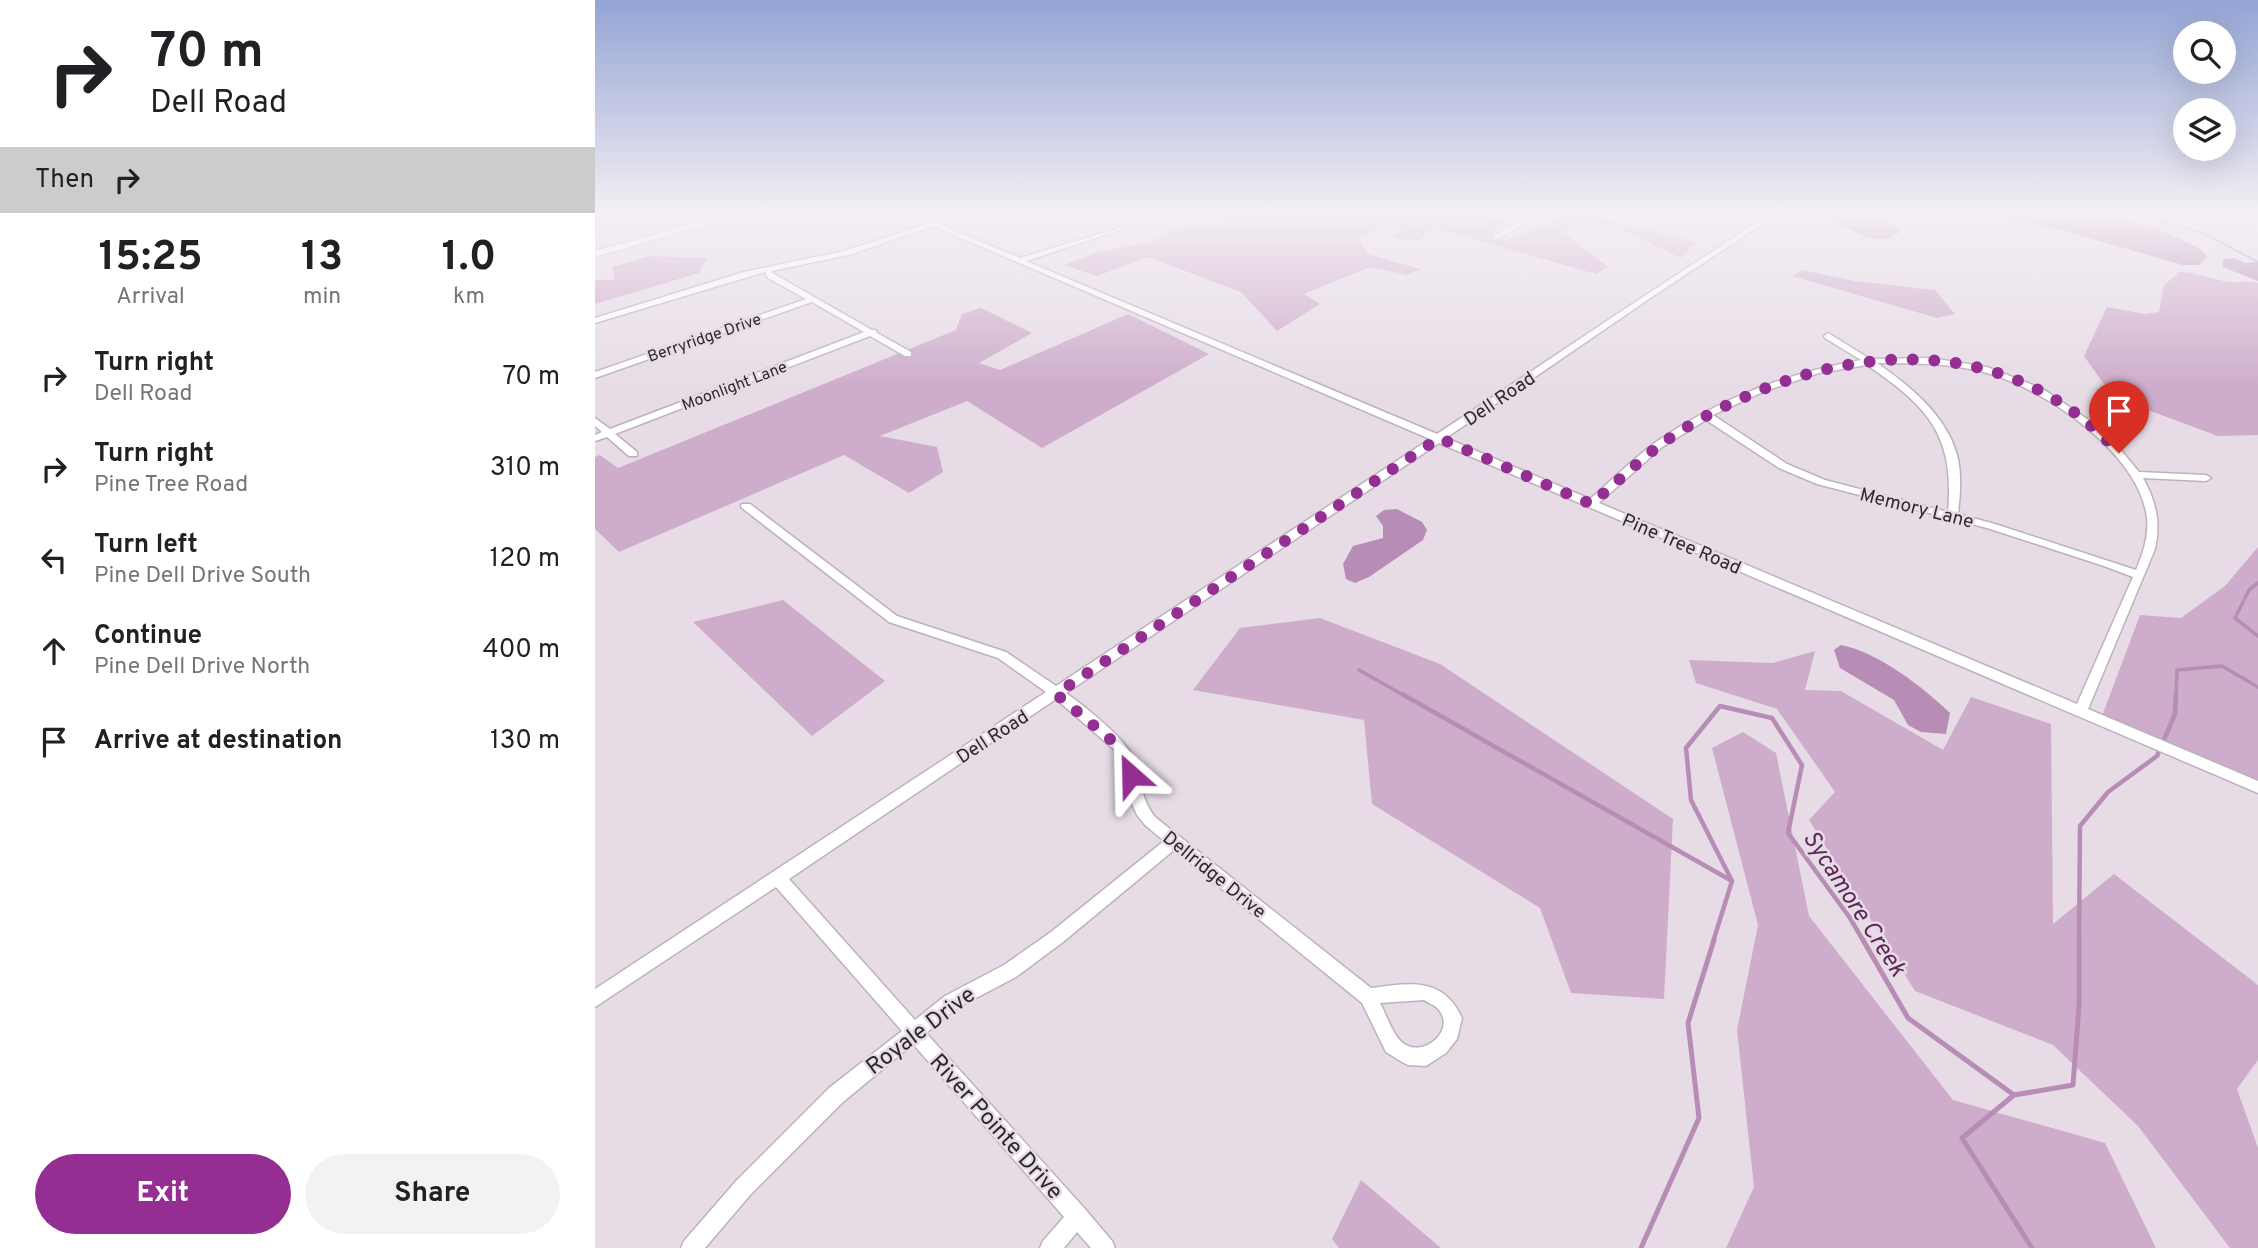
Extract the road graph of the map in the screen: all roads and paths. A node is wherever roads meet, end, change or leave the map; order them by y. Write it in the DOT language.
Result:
graph roads {
  1 [pos="754,273"];
  2 [pos="769,273"];
  3 [pos="1052,273"];
  4 [pos="1683,273"];
  5 [pos="814,299"];
  6 [pos="595,321"];
  7 [pos="873,332"];
  8 [pos="1828,336"];
  9 [pos="908,354"];
  10 [pos="1867,360"];
  11 [pos="595,375"];
  12 [pos="1707,415"];
  13 [pos="595,421"];
  14 [pos="609,433"];
  15 [pos="595,438"];
  16 [pos="1439,438"];
  17 [pos="633,454"];
  18 [pos="2134,475"];
  19 [pos="2206,478"];
  20 [pos="1591,504"];
  21 [pos="746,506"];
  22 [pos="1953,515"];
  23 [pos="2139,575"];
  24 [pos="1056,694"];
  25 [pos="2080,712"];
  26 [pos="2258,787"];
  27 [pos="1174,841"];
  28 [pos="778,877"];
  29 [pos="1368,997"];
  30 [pos="595,999"];
  31 [pos="913,1031"];
  32 [pos="1078,1216"];
  33 [pos="691,1248"];
  34 [pos="1050,1248"];
  35 [pos="1105,1248"];
  1 -- 6 [label="street"];
  2 -- 5 [label="street"];
  3 -- 16 [label="street, Pine Tree Road"];
  4 -- 16 [label="street, Dell Road"];
  5 -- 7 [label="street"];
  5 -- 11 [label="street, Berryridge Drive"];
  7 -- 9 [label="street"];
  7 -- 14 [label="street, Moonlight Lane"];
  8 -- 10 [label="street"];
  10 -- 12 [label="street"];
  10 -- 18 [label="street"];
  10 -- 22 [label="street"];
  12 -- 20 [label="street"];
  12 -- 22 [label="street, Memory Lane"];
  13 -- 14 [label="street"];
  14 -- 15 [label="street, Moonlight Lane"];
  14 -- 17 [label="street"];
  16 -- 20 [label="street, Pine Tree Road"];
  16 -- 24 [label="street, Dell Road"];
  18 -- 19 [label="street"];
  18 -- 23 [label="street"];
  20 -- 25 [label="street, Pine Tree Road"];
  21 -- 24 [label="street, Dellridge Drive"];
  22 -- 23 [label="street, Memory Lane"];
  23 -- 25 [label="street"];
  24 -- 27 [label="street, Dellridge Drive"];
  24 -- 28 [label="street, Dell Road"];
  25 -- 26 [label="street, Pine Tree Road"];
  27 -- 29 [label="street, Dellridge Drive"];
  27 -- 31 [label="street, Royale Drive"];
  28 -- 30 [label="street, Dell Road"];
  28 -- 31 [label="street, River Pointe Drive"];
  29 -- 29 [label="street, Dellridge Drive"];
  31 -- 32 [label="street, River Pointe Drive"];
  31 -- 33 [label="street, Royale Drive"];
  32 -- 34 [label="street"];
  32 -- 35 [label="street, River Pointe Drive"];
}
